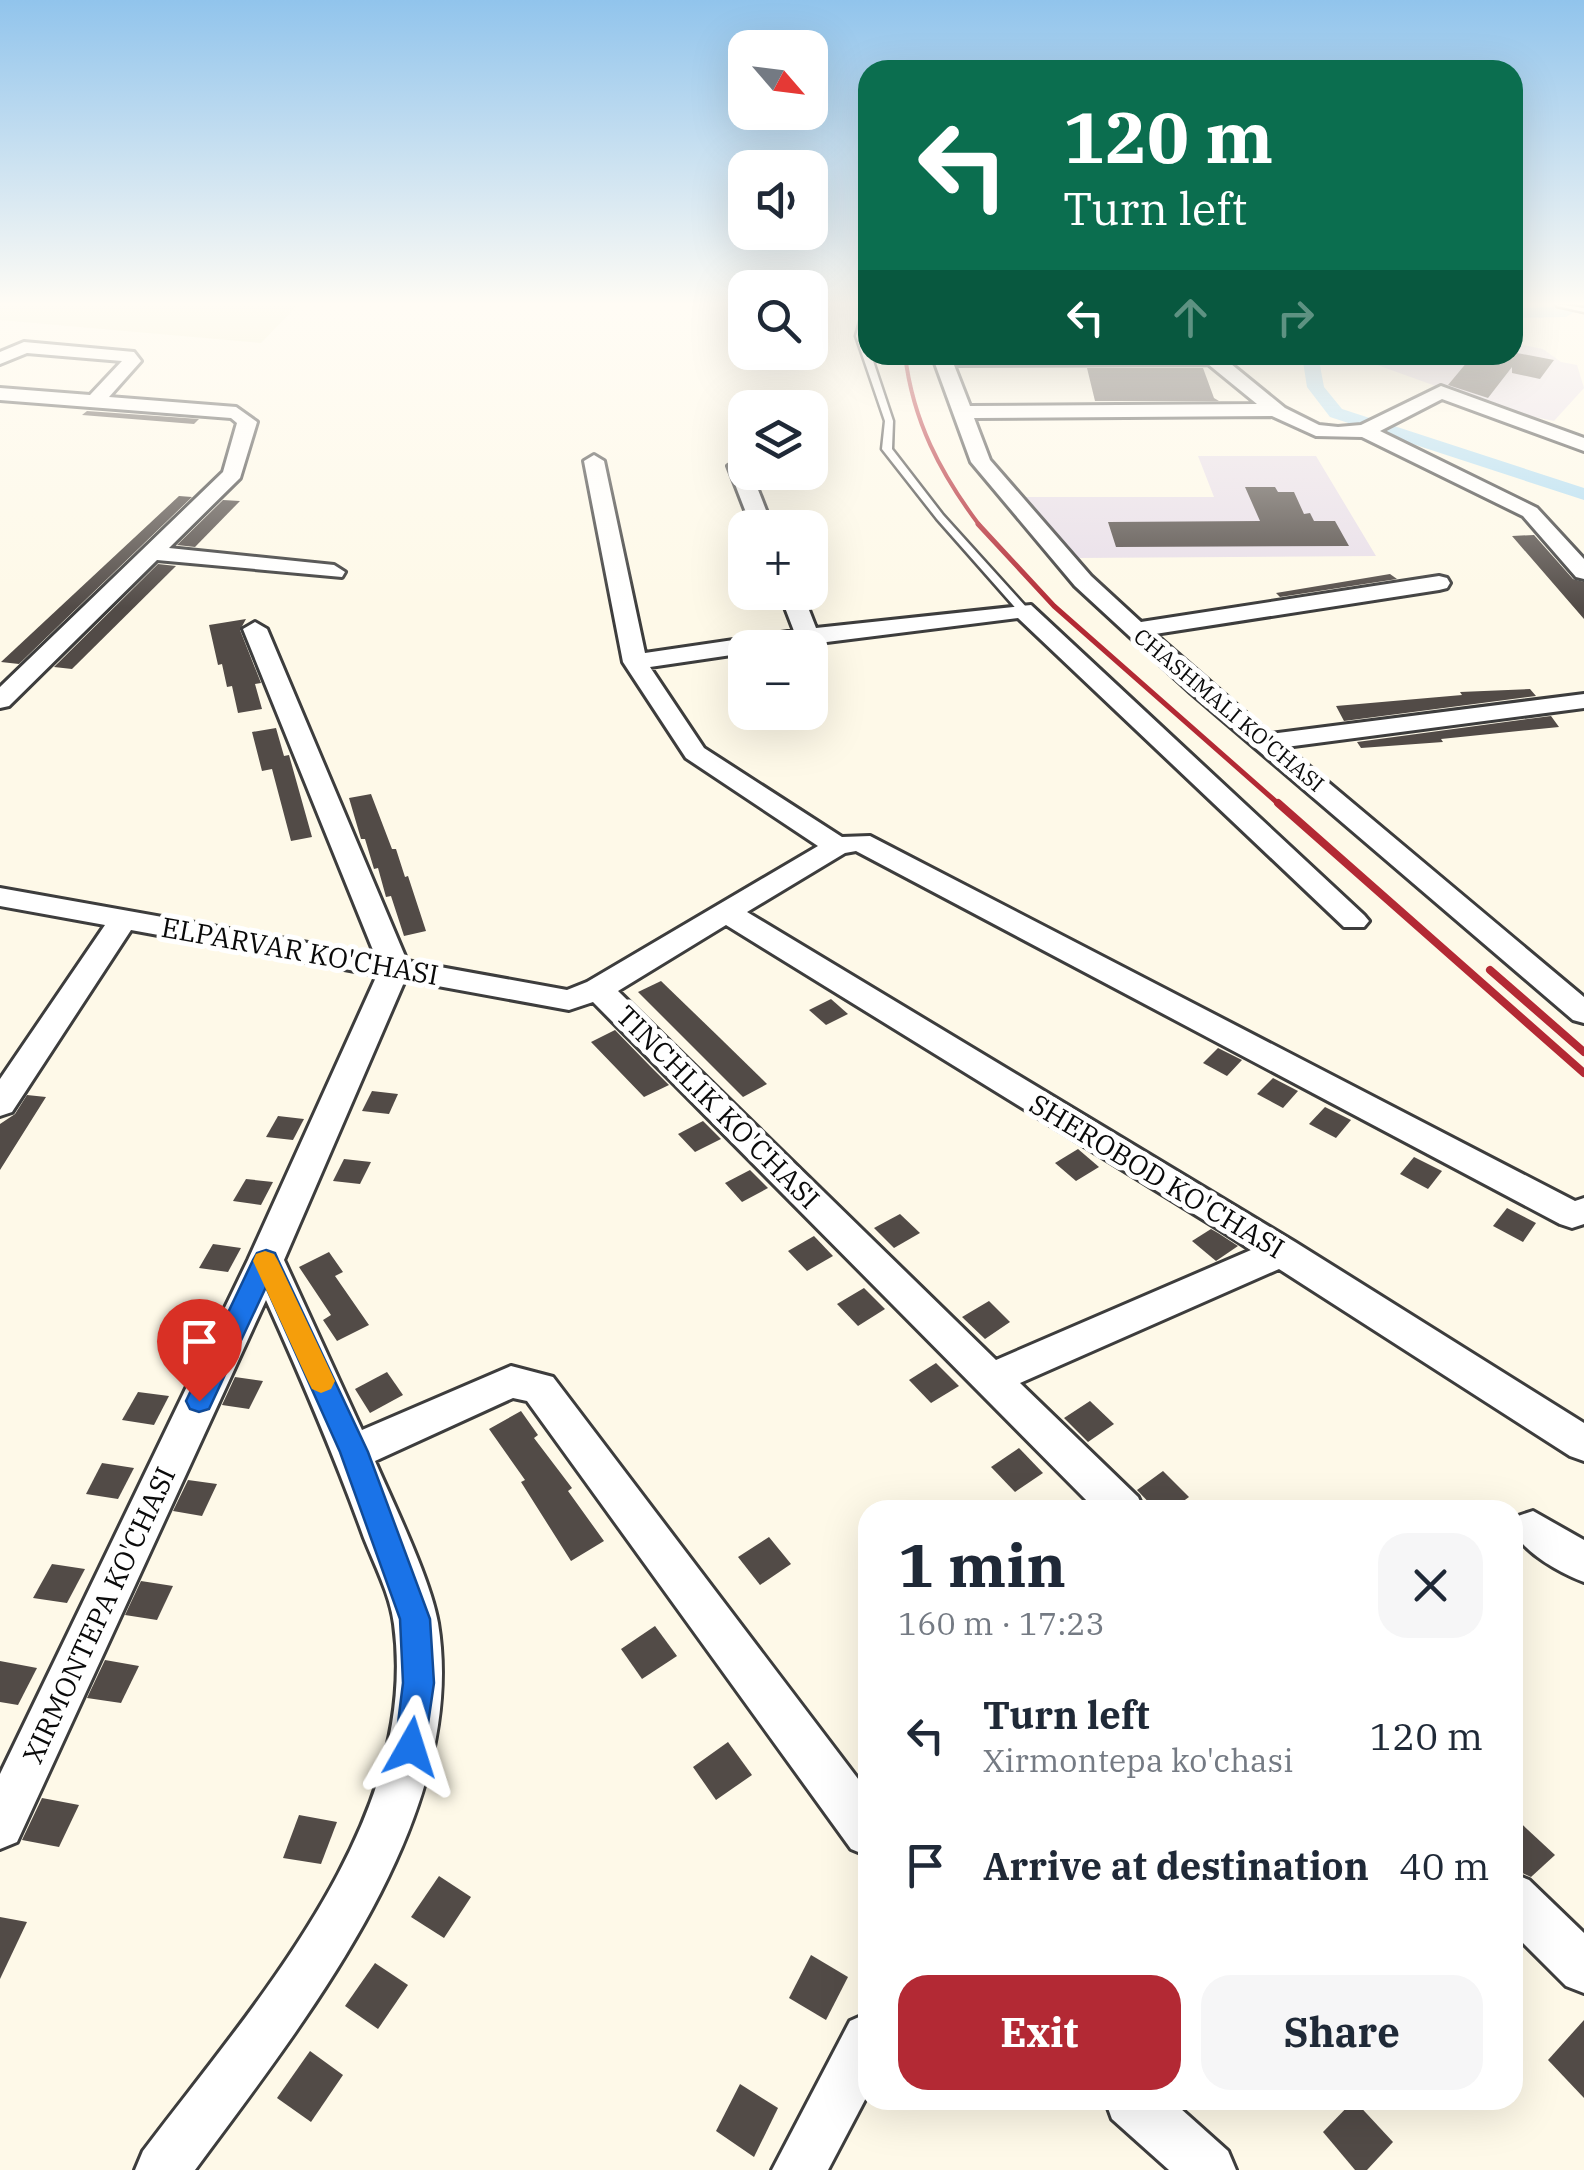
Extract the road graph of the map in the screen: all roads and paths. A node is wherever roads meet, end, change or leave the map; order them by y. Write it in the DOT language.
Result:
graph roads {
  1 [pos="147,405"];
  2 [pos="884,405"];
  3 [pos="958,405"];
  4 [pos="1268,405"];
  5 [pos="1414,405"];
  6 [pos="1475,405"];
  7 [pos="1274,410"];
  8 [pos="960,412"];
  9 [pos="1373,426"];
  10 [pos="1584,446"];
  11 [pos="594,460"];
  12 [pos="152,553"];
  13 [pos="334,572"];
  14 [pos="1584,572"];
  15 [pos="1440,583"];
  16 [pos="1023,610"];
  17 [pos="255,629"];
  18 [pos="1134,630"];
  19 [pos="828,634"];
  20 [pos="728,648"];
  21 [pos="636,662"];
  22 [pos="1584,700"];
  23 [pos="0,701"];
  24 [pos="1266,742"];
  25 [pos="837,846"];
  26 [pos="0,897"];
  27 [pos="726,912"];
  28 [pos="124,919"];
  29 [pos="1354,921"];
  30 [pos="395,968"];
  31 [pos="598,988"];
  32 [pos="1584,1013"];
  33 [pos="0,1104"];
  34 [pos="1584,1210"];
  35 [pos="1282,1252"];
  36 [pos="266,1260"];
  37 [pos="991,1379"];
  38 [pos="1584,1444"];
  39 [pos="354,1452"];
  40 [pos="1113,1500"];
  41 [pos="1533,1529"];
  42 [pos="1584,1563"];
  43 [pos="858,1818"];
  44 [pos="0,1825"];
  45 [pos="1523,1908"];
  46 [pos="1584,1968"];
  47 [pos="858,2058"];
  48 [pos="1142,2110"];
  49 [pos="162,2170"];
  50 [pos="799,2170"];
  51 [pos="1208,2170"];
  1 -- 12 [label="street"];
  2 -- 16 [label="lane"];
  3 -- 8 [label="street, CHASHMALI KO'CHASI"];
  4 -- 7 [label="street"];
  5 -- 9 [label="street"];
  6 -- 10 [label="street"];
  7 -- 8 [label="street"];
  7 -- 9 [label="street"];
  8 -- 18 [label="street, CHASHMALI KO'CHASI"];
  9 -- 14 [label="street"];
  11 -- 21 [label="street"];
  12 -- 13 [label="street"];
  12 -- 23 [label="street"];
  15 -- 18 [label="street"];
  16 -- 19 [label="street"];
  16 -- 29 [label="street"];
  17 -- 30 [label="street"];
  18 -- 24 [label="street, CHASHMALI KO'CHASI"];
  20 -- 21 [label="street"];
  21 -- 25 [label="street"];
  22 -- 24 [label="street"];
  24 -- 32 [label="street, CHASHMALI KO'CHASI"];
  25 -- 27 [label="street, TINCHLIK KO'CHASI"];
  25 -- 34 [label="street"];
  26 -- 28 [label="street, ELPARVAR KO'CHASI"];
  27 -- 31 [label="street, TINCHLIK KO'CHASI"];
  27 -- 35 [label="street, SHEROBOD KO'CHASI"];
  28 -- 30 [label="street, ELPARVAR KO'CHASI"];
  28 -- 33 [label="street"];
  30 -- 31 [label="street, ELPARVAR KO'CHASI"];
  30 -- 36 [label="street, XIRMONTEPA KO'CHASI"];
  31 -- 37 [label="street, TINCHLIK KO'CHASI"];
  35 -- 37 [label="street"];
  35 -- 38 [label="street, SHEROBOD KO'CHASI"];
  36 -- 39 [label="street"];
  36 -- 44 [label="street, XIRMONTEPA KO'CHASI"];
  37 -- 40 [label="street, TINCHLIK KO'CHASI"];
  39 -- 43 [label="street"];
  39 -- 49 [label="street"];
  41 -- 42 [label="street"];
  45 -- 46 [label="street"];
  47 -- 50 [label="street"];
  48 -- 51 [label="street"];
}
